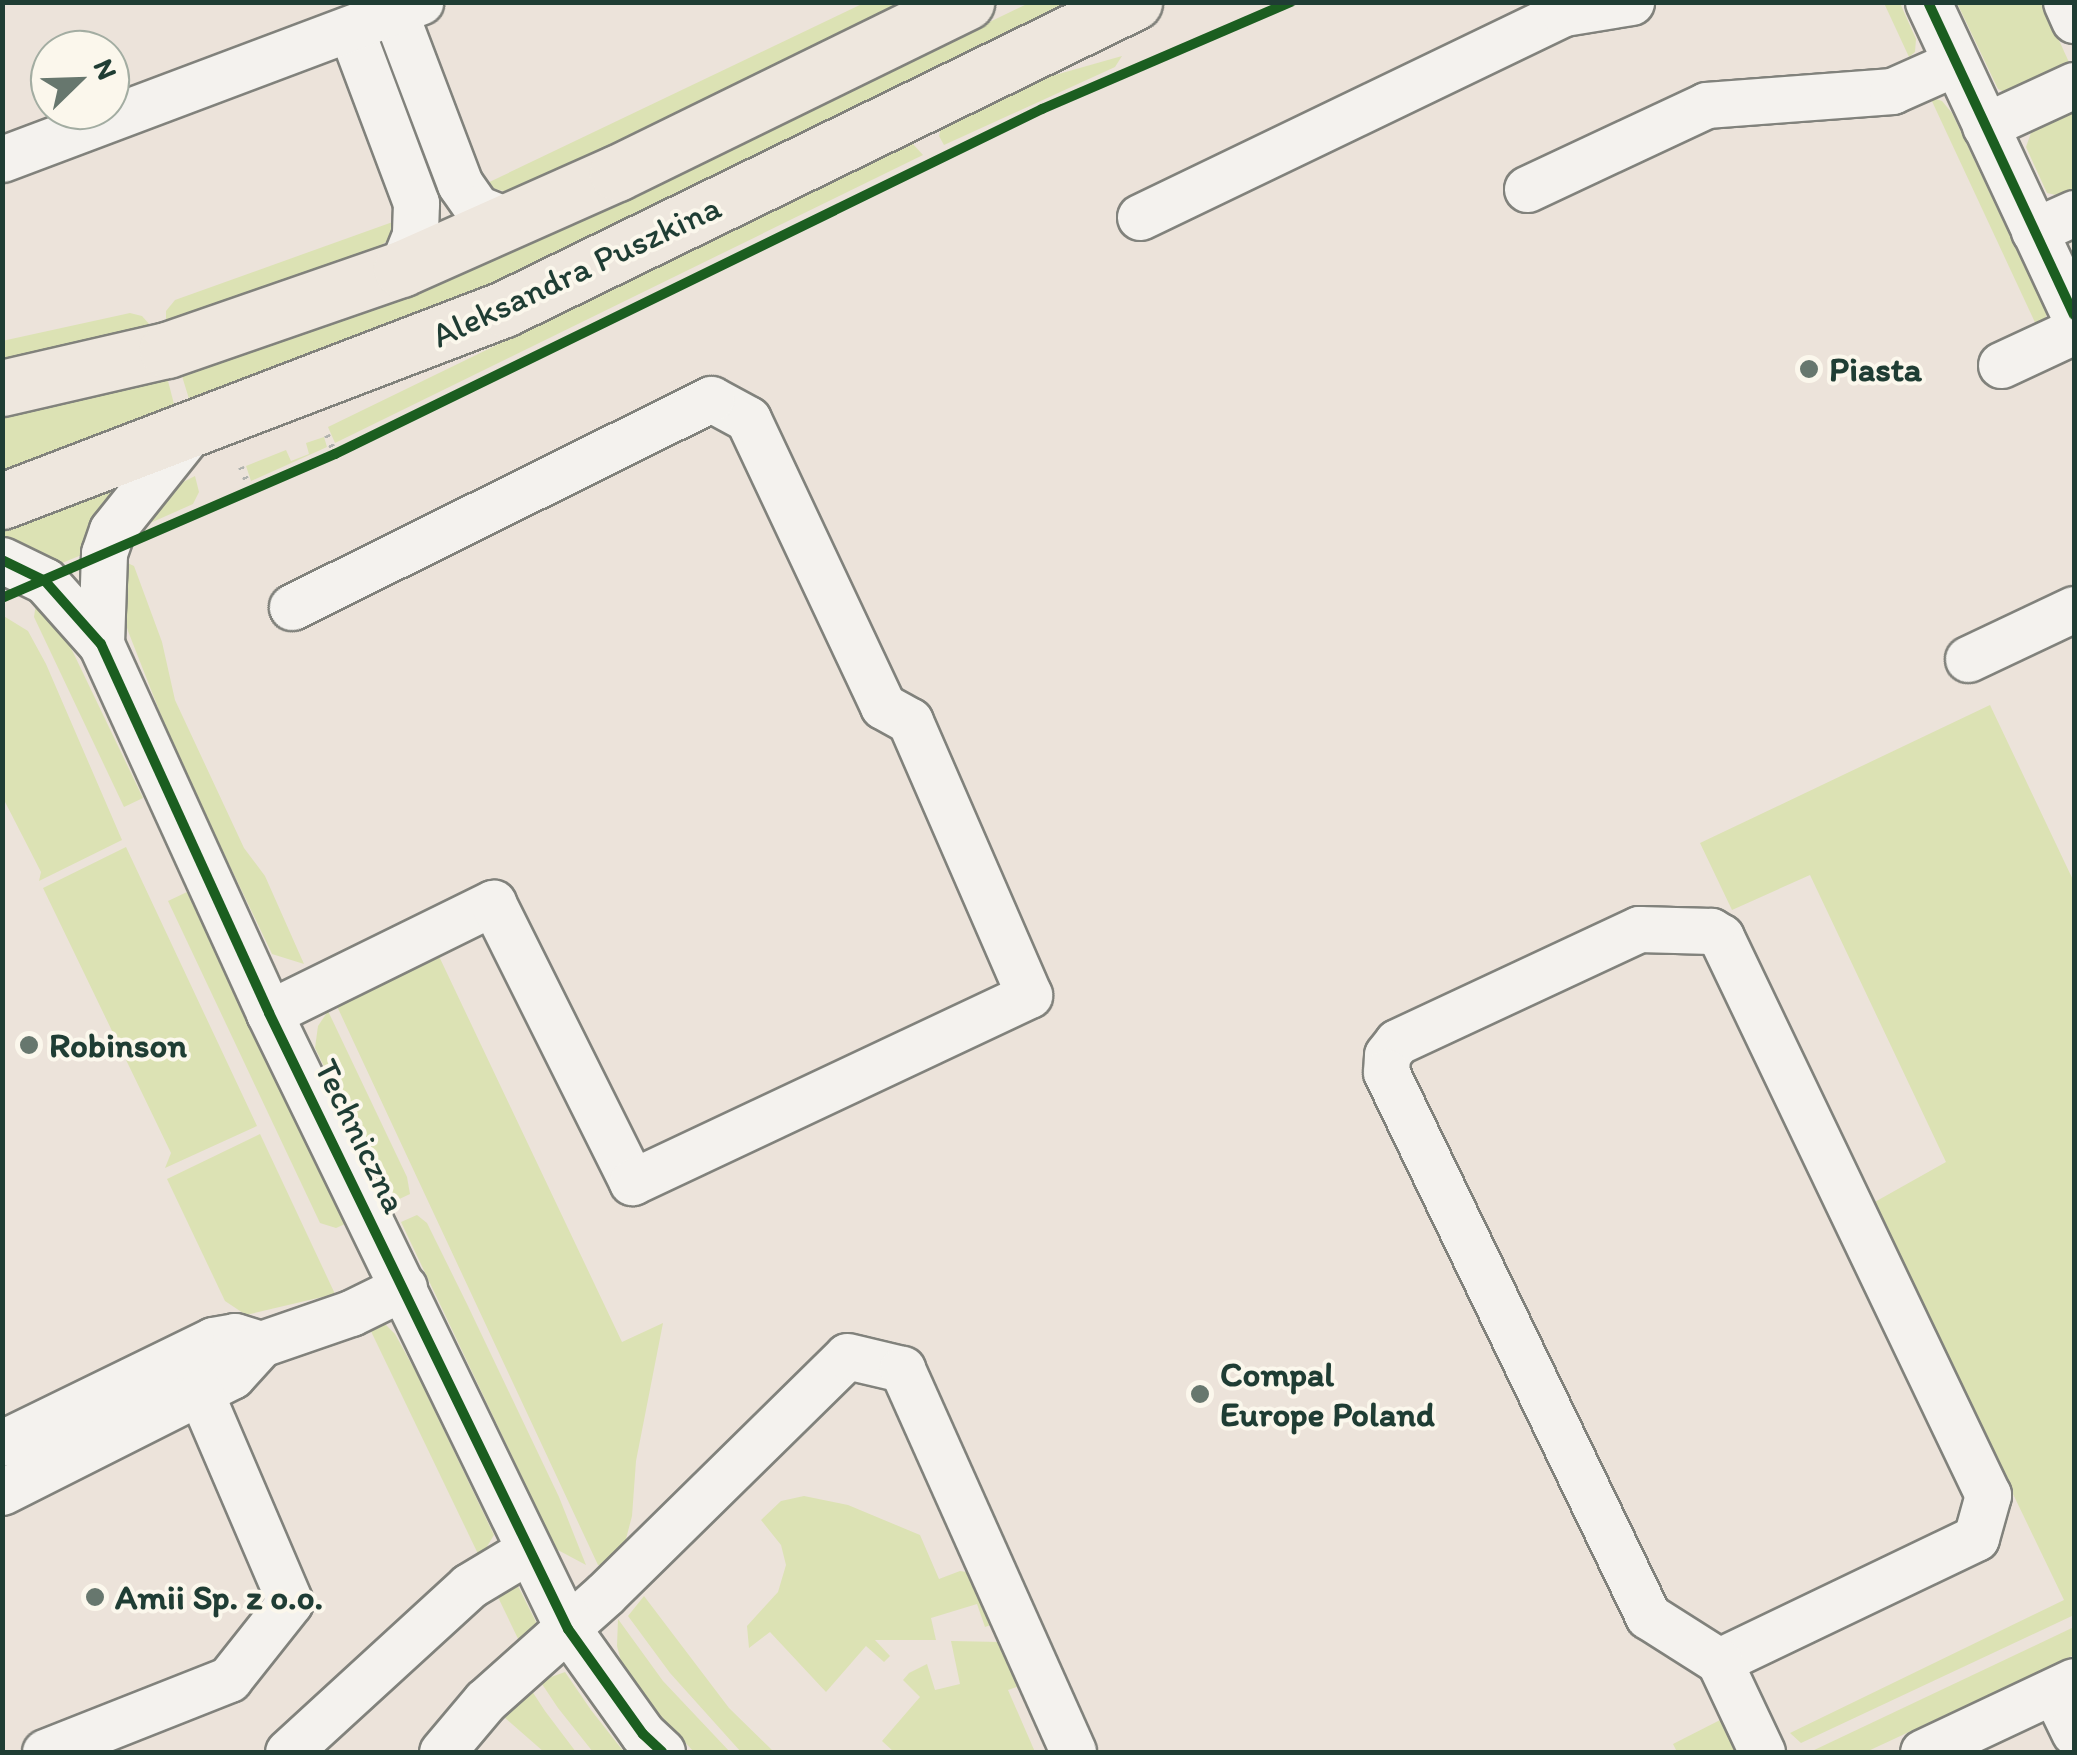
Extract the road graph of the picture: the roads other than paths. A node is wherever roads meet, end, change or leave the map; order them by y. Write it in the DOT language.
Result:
graph roads {
  1 [pos="966,2"];
  2 [pos="1134,2"];
  3 [pos="1631,2"];
  4 [pos="1928,2"];
  5 [pos="2066,2"];
  6 [pos="408,8"];
  7 [pos="2074,20"];
  8 [pos="352,30"];
  9 [pos="1955,63"];
  10 [pos="2074,85"];
  11 [pos="1985,126"];
  12 [pos="2,159"];
  13 [pos="1526,189"];
  14 [pos="2074,212"];
  15 [pos="1140,217"];
  16 [pos="511,222"];
  17 [pos="2034,232"];
  18 [pos="401,269"];
  19 [pos="2074,315"];
  20 [pos="2074,331"];
  21 [pos="2001,365"];
  22 [pos="2,388"];
  23 [pos="191,431"];
  24 [pos="2,501"];
  25 [pos="2,560"];
  26 [pos="292,607"];
  27 [pos="2074,609"];
  28 [pos="100,644"];
  29 [pos="1968,658"];
  30 [pos="269,1013"];
  31 [pos="404,1288"];
  32 [pos="262,1344"];
  33 [pos="200,1392"];
  34 [pos="2,1443"];
  35 [pos="2,1492"];
  36 [pos="530,1550"];
  37 [pos="568,1629"];
  38 [pos="1719,1661"];
  39 [pos="2064,1686"];
  40 [pos="2074,1732"];
  41 [pos="45,1752"];
  42 [pos="288,1752"];
  43 [pos="442,1752"];
  44 [pos="662,1752"];
  45 [pos="1073,1752"];
  46 [pos="1762,1752"];
  47 [pos="1923,1752"];
  1 -- 16 [label="main road, Aleksandra Puszkina"];
  2 -- 23 [label="main road, Aleksandra Puszkina"];
  3 -- 15 [label="street"];
  4 -- 9 [label="street"];
  5 -- 7 [label="street"];
  6 -- 8 [label="street"];
  6 -- 16 [label="street"];
  8 -- 12 [label="street"];
  8 -- 18 [label="street"];
  9 -- 11 [label="street"];
  9 -- 13 [label="street"];
  10 -- 11 [label="street"];
  11 -- 17 [label="street"];
  14 -- 17 [label="street"];
  16 -- 18 [label="main road, Aleksandra Puszkina"];
  17 -- 19 [label="street"];
  18 -- 22 [label="main road, Aleksandra Puszkina"];
  20 -- 21 [label="street"];
  23 -- 24 [label="main road, Aleksandra Puszkina"];
  23 -- 28 [label="street, Techniczna"];
  25 -- 28 [label="street, Techniczna"];
  26 -- 30 [label="street"];
  27 -- 29 [label="street"];
  28 -- 30 [label="street, Techniczna"];
  30 -- 31 [label="street, Techniczna"];
  31 -- 32 [label="street"];
  31 -- 36 [label="street, Techniczna"];
  32 -- 33 [label="street"];
  32 -- 34 [label="street"];
  33 -- 35 [label="street"];
  33 -- 41 [label="street"];
  36 -- 37 [label="street, Techniczna"];
  36 -- 42 [label="street"];
  37 -- 43 [label="street"];
  37 -- 44 [label="street, Techniczna"];
  37 -- 45 [label="street"];
  38 -- 38 [label="street"];
  38 -- 46 [label="street"];
  39 -- 40 [label="street"];
  39 -- 47 [label="street"];
}
